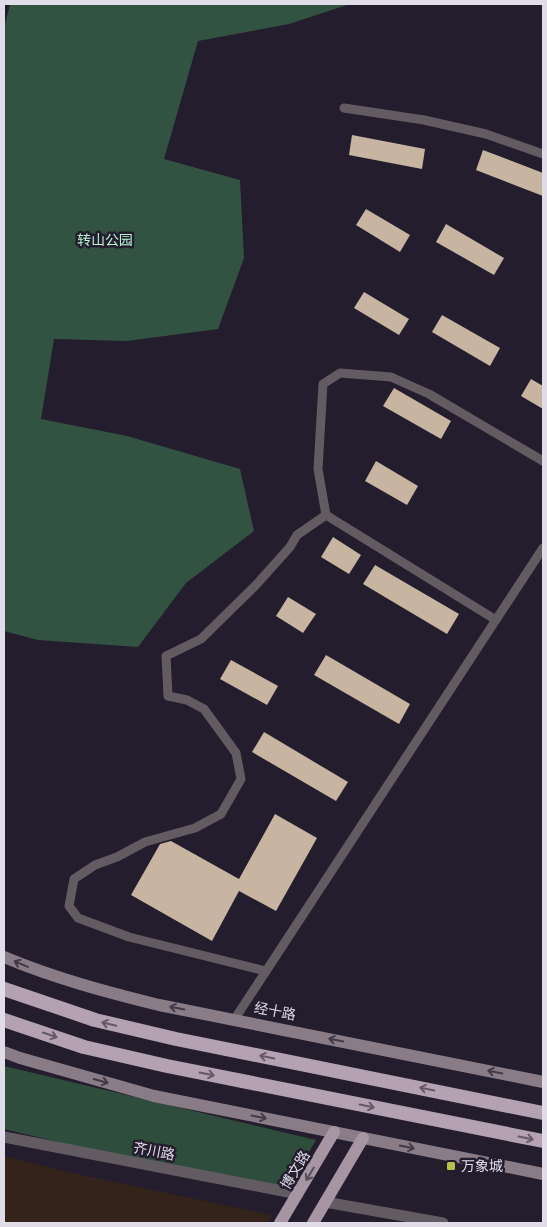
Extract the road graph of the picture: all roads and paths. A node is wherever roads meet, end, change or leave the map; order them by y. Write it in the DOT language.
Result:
graph roads {
  1 [pos="344,108"];
  2 [pos="543,154"];
  3 [pos="543,461"];
  4 [pos="326,515"];
  5 [pos="543,548"];
  6 [pos="496,620"];
  7 [pos="4,957"];
  8 [pos="266,971"];
  9 [pos="4,989"];
  10 [pos="4,1020"];
  11 [pos="234,1020"];
  12 [pos="4,1052"];
  13 [pos="543,1082"];
  14 [pos="543,1113"];
  15 [pos="334,1132"];
  16 [pos="4,1137"];
  17 [pos="363,1138"];
  18 [pos="543,1141"];
  19 [pos="543,1174"];
  20 [pos="298,1194"];
  21 [pos="325,1202"];
  22 [pos="280,1223"];
  23 [pos="313,1223"];
  24 [pos="442,1223"];
  1 -- 2 [label="street"];
  3 -- 4 [label="street"];
  4 -- 6 [label="street"];
  4 -- 8 [label="street"];
  5 -- 6 [label="street"];
  6 -- 8 [label="street"];
  11 -- 7 [label="main road, 经十路, one-way"];
  8 -- 11 [label="street"];
  14 -- 9 [label="highway, one-way"];
  10 -- 18 [label="highway, one-way"];
  13 -- 11 [label="main road, 经十路, one-way"];
  12 -- 15 [label="main road, one-way"];
  15 -- 17 [label="main road"];
  15 -- 20 [label="main road, 博文路, one-way"];
  16 -- 20 [label="street, 齐川路"];
  17 -- 19 [label="main road, one-way"];
  17 -- 21 [label="main road"];
  20 -- 22 [label="main road, 博文路"];
  21 -- 23 [label="main road"];
  21 -- 24 [label="street"];
}
